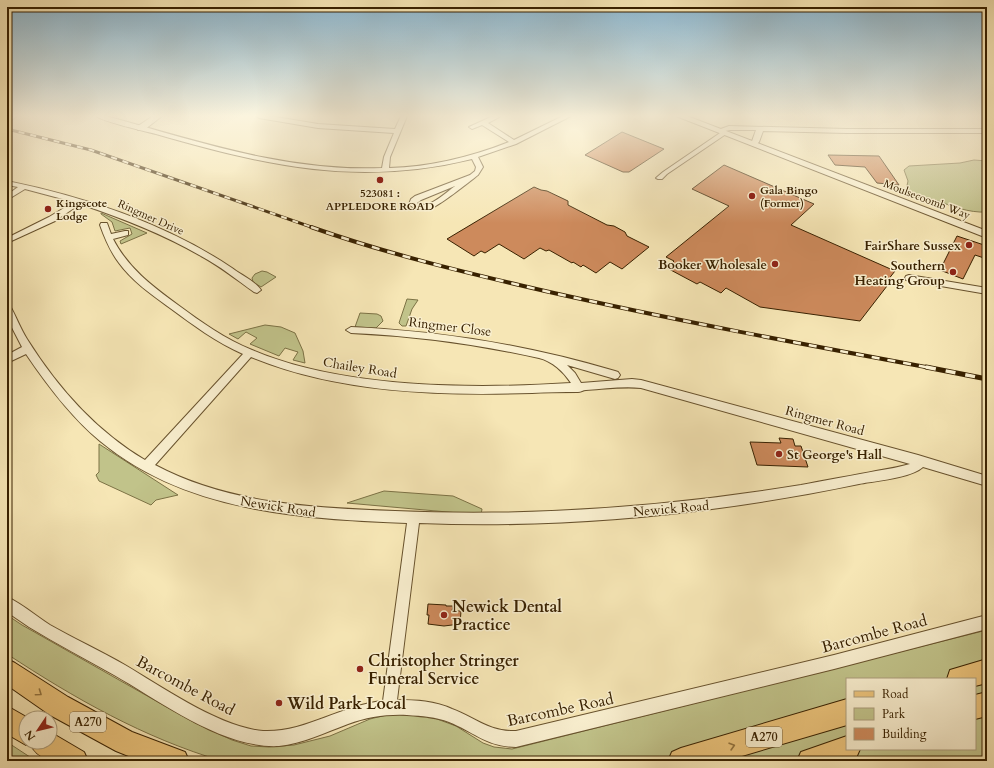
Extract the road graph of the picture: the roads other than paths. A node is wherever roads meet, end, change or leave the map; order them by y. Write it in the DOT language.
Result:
graph roads {
  1 [pos="230,152"];
  2 [pos="389,152"];
  3 [pos="486,152"];
  4 [pos="695,152"];
  5 [pos="774,152"];
  6 [pos="473,156"];
  7 [pos="385,170"];
  8 [pos="470,177"];
  9 [pos="660,178"];
  10 [pos="7,183"];
  11 [pos="25,186"];
  12 [pos="7,198"];
  13 [pos="80,201"];
  14 [pos="104,225"];
  15 [pos="125,233"];
  16 [pos="987,235"];
  17 [pos="108,238"];
  18 [pos="7,241"];
  19 [pos="909,278"];
  20 [pos="257,290"];
  21 [pos="987,291"];
  22 [pos="7,308"];
  23 [pos="351,330"];
  24 [pos="27,349"];
  25 [pos="249,353"];
  26 [pos="544,356"];
  27 [pos="7,359"];
  28 [pos="615,375"];
  29 [pos="578,388"];
  30 [pos="655,388"];
  31 [pos="918,460"];
  32 [pos="147,466"];
  33 [pos="987,481"];
  34 [pos="414,519"];
  35 [pos="7,604"];
  36 [pos="987,622"];
  37 [pos="7,671"];
  38 [pos="987,671"];
  39 [pos="962,678"];
  40 [pos="987,704"];
  41 [pos="389,707"];
  42 [pos="976,707"];
  43 [pos="846,712"];
  44 [pos="7,719"];
  45 [pos="18,727"];
  46 [pos="846,749"];
  47 [pos="56,750"];
  48 [pos="75,761"];
  49 [pos="176,761"];
  50 [pos="681,761"];
  51 [pos="810,761"];
  1 -- 7 [label="street"];
  2 -- 7 [label="street"];
  3 -- 6 [label="street"];
  4 -- 9 [label="street"];
  5 -- 16 [label="street, Moulsecoomb Way"];
  6 -- 7 [label="street"];
  6 -- 8 [label="street"];
  8 -- 8 [label="street"];
  10 -- 11 [label="street, Ringmer Drive"];
  11 -- 12 [label="street"];
  11 -- 13 [label="street, Ringmer Drive"];
  13 -- 18 [label="street"];
  13 -- 20 [label="street, Ringmer Drive"];
  14 -- 17 [label="street, Chailey Road"];
  15 -- 17 [label="street"];
  17 -- 25 [label="street, Chailey Road"];
  19 -- 21 [label="street"];
  22 -- 24 [label="street, Newick Road"];
  23 -- 26 [label="street, Ringmer Close"];
  24 -- 27 [label="street"];
  24 -- 32 [label="street, Newick Road"];
  25 -- 29 [label="street, Chailey Road"];
  25 -- 32 [label="street"];
  26 -- 28 [label="street, Ringmer Close"];
  26 -- 29 [label="street, Ringmer Close"];
  29 -- 30 [label="street, Chailey Road"];
  30 -- 31 [label="street, Ringmer Road"];
  31 -- 33 [label="street, Ringmer Road"];
  31 -- 34 [label="street, Newick Road"];
  32 -- 34 [label="street, Newick Road"];
  34 -- 41 [label="street"];
  35 -- 41 [label="street, Barcombe Road"];
  36 -- 41 [label="street, Barcombe Road"];
  37 -- 49 [label="main road, A270, one-way"];
  38 -- 39 [label="main road"];
  40 -- 42 [label="main road"];
  50 -- 43 [label="main road, A270, one-way"];
  44 -- 45 [label="main road"];
  46 -- 51 [label="main road"];
  47 -- 48 [label="main road"];
}
